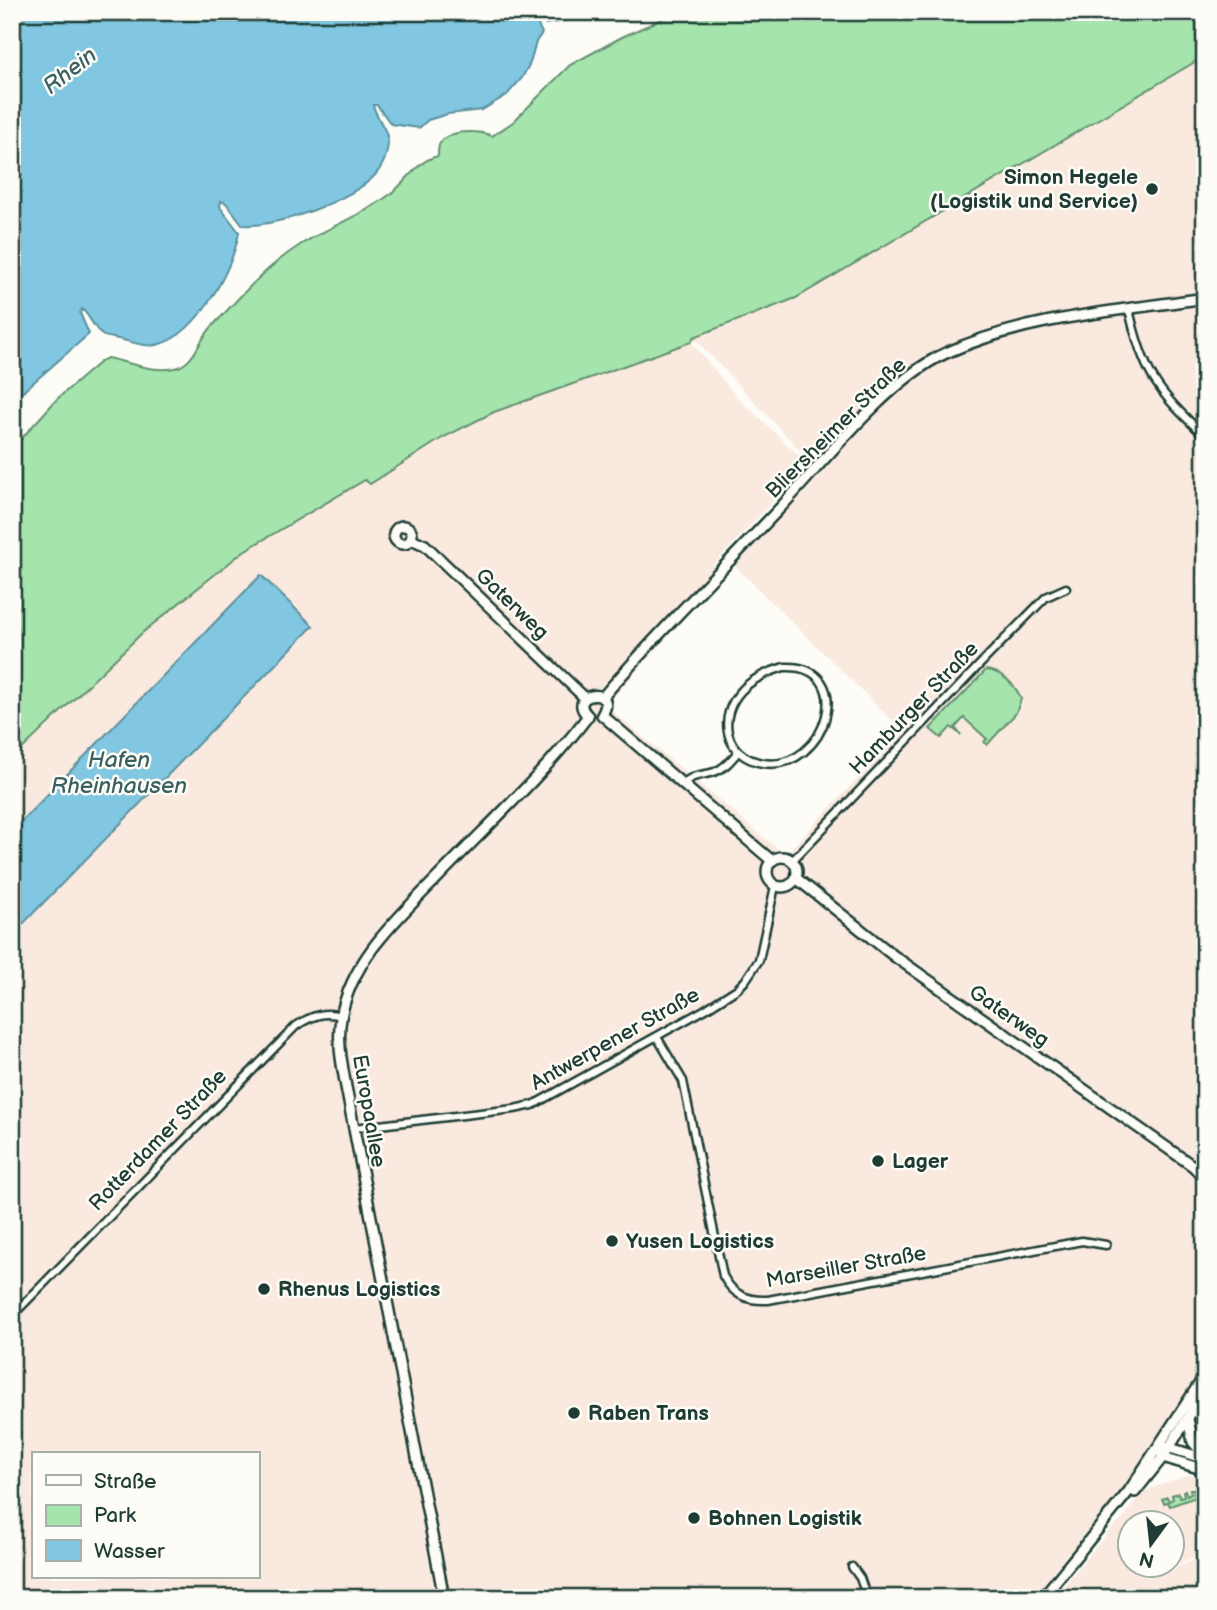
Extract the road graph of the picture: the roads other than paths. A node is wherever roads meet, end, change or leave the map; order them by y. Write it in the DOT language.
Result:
graph roads {
  1 [pos="1205,298"];
  2 [pos="1129,309"];
  3 [pos="1205,436"];
  4 [pos="411,539"];
  5 [pos="1066,587"];
  6 [pos="585,698"];
  7 [pos="602,698"];
  8 [pos="602,715"];
  9 [pos="588,716"];
  10 [pos="737,753"];
  11 [pos="683,785"];
  12 [pos="771,860"];
  13 [pos="793,860"];
  14 [pos="796,878"];
  15 [pos="775,886"];
  16 [pos="341,1016"];
  17 [pos="657,1037"];
  18 [pos="354,1128"];
  19 [pos="1205,1178"];
  20 [pos="1106,1245"];
  21 [pos="12,1315"];
  22 [pos="1205,1375"];
  23 [pos="1205,1391"];
  24 [pos="1188,1419"];
  25 [pos="1163,1450"];
  26 [pos="1205,1457"];
  27 [pos="1205,1470"];
  28 [pos="852,1567"];
  29 [pos="444,1598"];
  30 [pos="867,1598"];
  31 [pos="1042,1598"];
  1 -- 2 [label="main road, Bliersheimer Straße"];
  2 -- 3 [label="street"];
  2 -- 7 [label="main road, Bliersheimer Straße"];
  4 -- 6 [label="main road, Gaterweg"];
  5 -- 13 [label="street, Hamburger Straße"];
  6 -- 7 [label="main road"];
  6 -- 9 [label="main road"];
  7 -- 8 [label="main road"];
  8 -- 9 [label="main road"];
  8 -- 11 [label="main road"];
  9 -- 16 [label="main road, Europaallee"];
  10 -- 10 [label="street"];
  10 -- 11 [label="street"];
  11 -- 12 [label="main road"];
  12 -- 13 [label="main road"];
  12 -- 15 [label="main road"];
  13 -- 14 [label="main road"];
  14 -- 15 [label="main road"];
  14 -- 19 [label="main road, Gaterweg"];
  15 -- 17 [label="street, Antwerpener Straße"];
  16 -- 18 [label="main road, Europaallee"];
  16 -- 21 [label="street, Rotterdamer Straße"];
  17 -- 18 [label="street, Antwerpener Straße"];
  17 -- 20 [label="street, Marseiller Straße"];
  18 -- 29 [label="main road, Europaallee"];
  22 -- 25 [label="main road"];
  23 -- 24 [label="main road"];
  24 -- 25 [label="main road"];
  24 -- 26 [label="main road"];
  25 -- 26 [label="main road"];
  25 -- 27 [label="main road"];
  25 -- 31 [label="main road"];
  28 -- 30 [label="street"];
}
